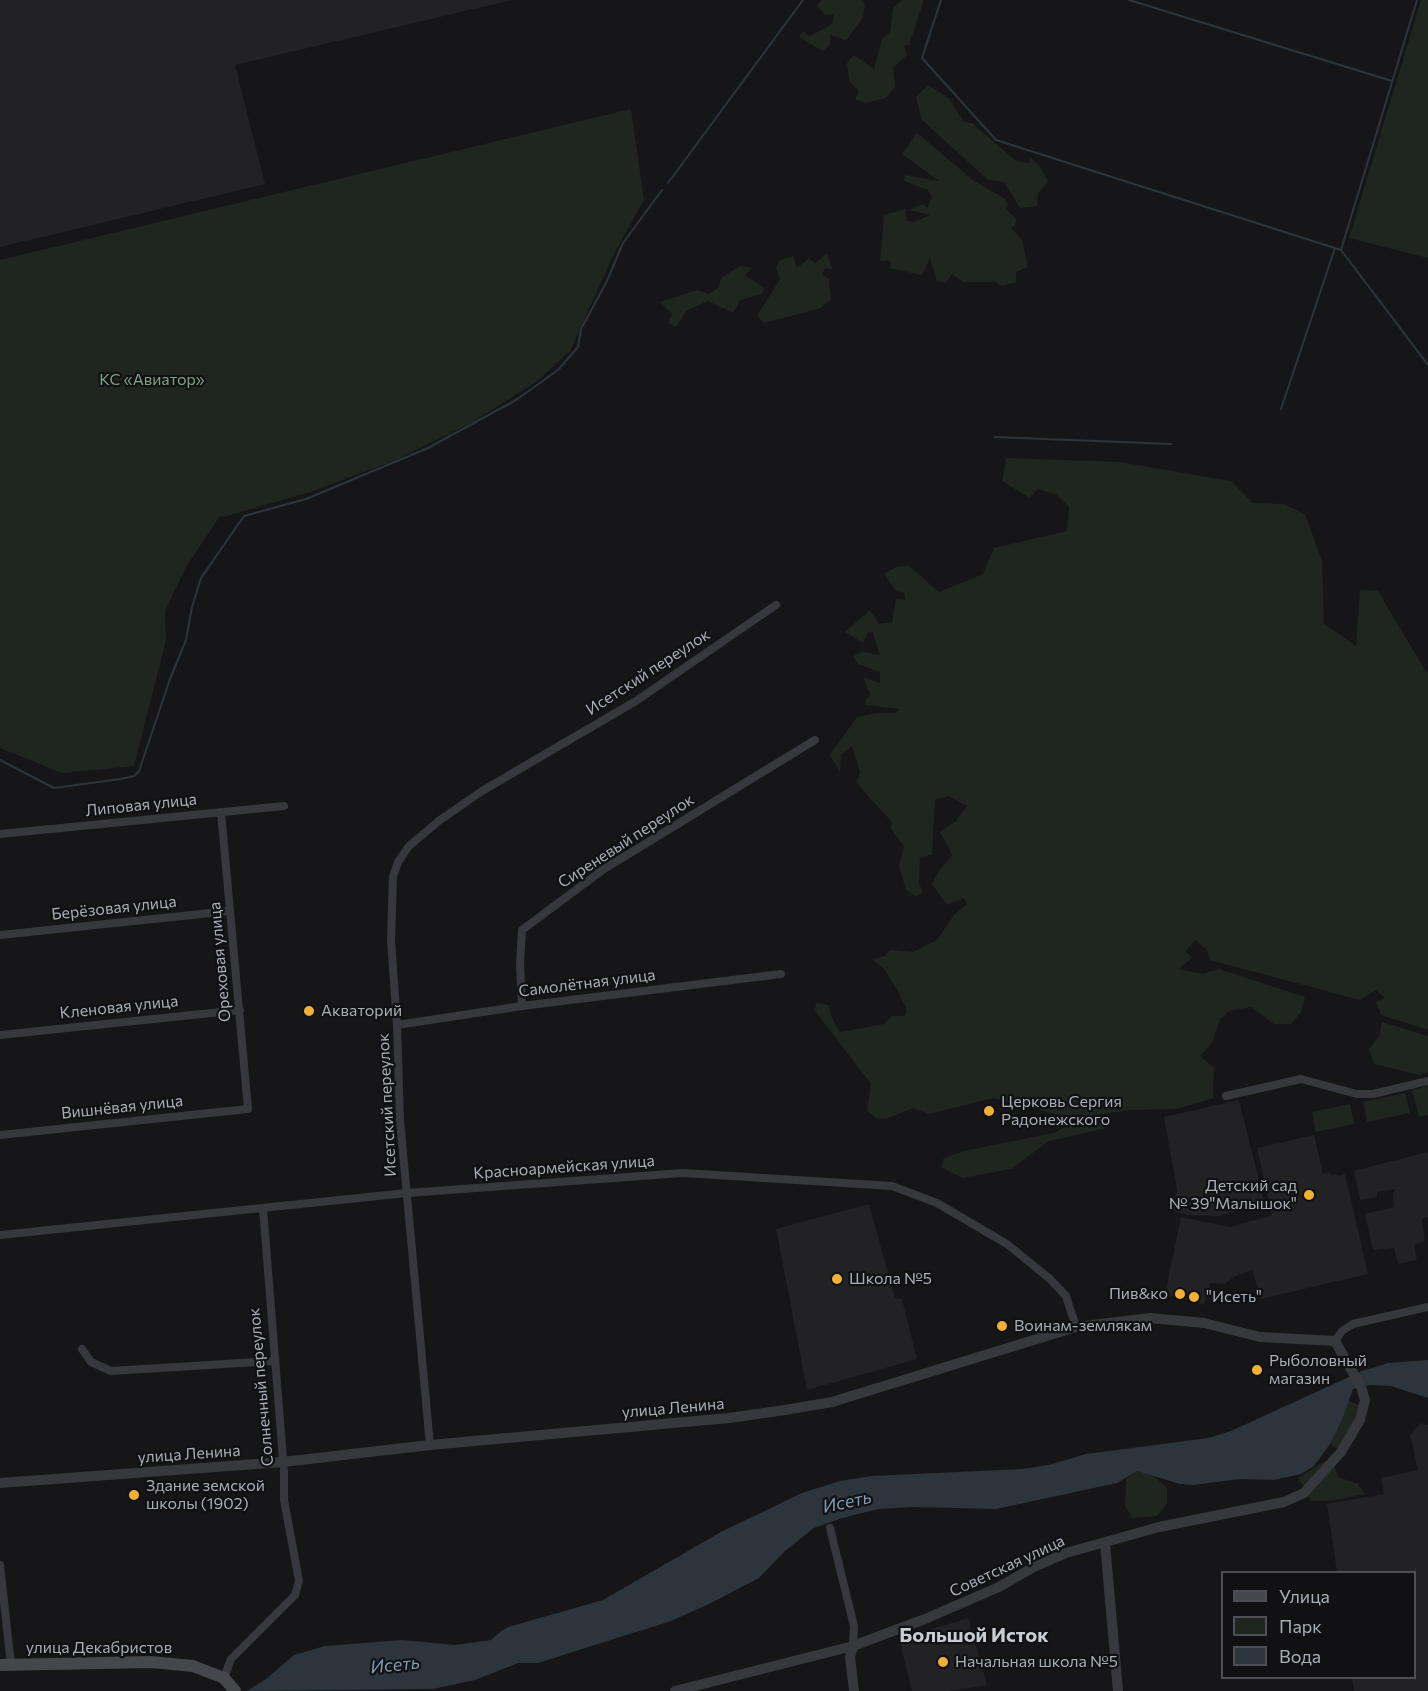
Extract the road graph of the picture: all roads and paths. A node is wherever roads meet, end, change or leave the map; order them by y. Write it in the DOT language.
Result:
graph roads {
  1 [pos="776,605"];
  2 [pos="814,740"];
  3 [pos="284,806"];
  4 [pos="222,812"];
  5 [pos="0,834"];
  6 [pos="230,911"];
  7 [pos="0,935"];
  8 [pos="781,974"];
  9 [pos="522,1006"];
  10 [pos="240,1010"];
  11 [pos="398,1025"];
  12 [pos="0,1035"];
  13 [pos="1428,1082"];
  14 [pos="1226,1096"];
  15 [pos="248,1109"];
  16 [pos="0,1135"];
  17 [pos="407,1193"];
  18 [pos="263,1208"];
  19 [pos="0,1236"];
  20 [pos="1428,1307"];
  21 [pos="1076,1327"];
  22 [pos="1335,1341"];
  23 [pos="82,1349"];
  24 [pos="273,1361"];
  25 [pos="430,1444"];
  26 [pos="283,1462"];
  27 [pos="0,1483"];
  28 [pos="830,1528"];
  29 [pos="1105,1543"];
  30 [pos="0,1565"];
  31 [pos="853,1646"];
  32 [pos="5,1665"];
  33 [pos="229,1684"];
  34 [pos="675,1691"];
  35 [pos="854,1691"];
  36 [pos="1118,1691"];
  1 -- 11 [label="street, Исетский переулок"];
  2 -- 9 [label="street, Сиреневый переулок"];
  3 -- 4 [label="street, Липовая улица"];
  4 -- 5 [label="street, Липовая улица"];
  4 -- 6 [label="street, Ореховая улица"];
  6 -- 7 [label="street, Берёзовая улица"];
  6 -- 10 [label="street, Ореховая улица"];
  8 -- 9 [label="street, Самолётная улица"];
  9 -- 11 [label="street, Самолётная улица"];
  10 -- 12 [label="street, Кленовая улица"];
  10 -- 15 [label="street, Ореховая улица"];
  11 -- 17 [label="street, Исетский переулок"];
  13 -- 14 [label="street"];
  15 -- 16 [label="street, Вишнёвая улица"];
  17 -- 18 [label="street, Красноармейская улица"];
  17 -- 21 [label="street, Красноармейская улица"];
  17 -- 25 [label="street, Исетский переулок"];
  18 -- 19 [label="street, Красноармейская улица"];
  18 -- 24 [label="street, Солнечный переулок"];
  20 -- 22 [label="street"];
  21 -- 22 [label="street, улица Ленина"];
  21 -- 25 [label="street, улица Ленина"];
  22 -- 29 [label="street, Советская улица"];
  23 -- 24 [label="street"];
  24 -- 26 [label="street, Солнечный переулок"];
  25 -- 26 [label="street, улица Ленина"];
  26 -- 27 [label="street, улица Ленина"];
  26 -- 33 [label="street, Солнечный переулок"];
  28 -- 31 [label="street"];
  29 -- 31 [label="street, Советская улица"];
  29 -- 36 [label="street"];
  30 -- 32 [label="street"];
  31 -- 34 [label="street, Советская улица"];
  31 -- 35 [label="street"];
  32 -- 33 [label="main road, улица Декабристов"];
}
